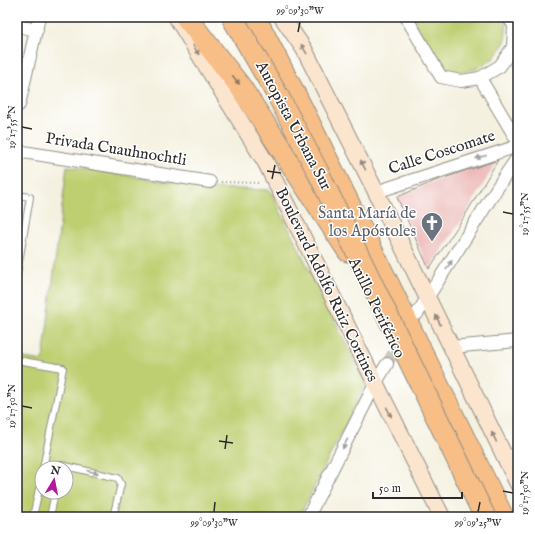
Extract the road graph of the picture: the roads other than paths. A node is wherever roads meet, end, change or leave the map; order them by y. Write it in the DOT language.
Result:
graph roads {
  1 [pos="39,17"];
  2 [pos="176,17"];
  3 [pos="186,17"];
  4 [pos="223,17"];
  5 [pos="232,17"];
  6 [pos="245,17"];
  7 [pos="255,17"];
  8 [pos="282,17"];
  9 [pos="406,17"];
  10 [pos="514,22"];
  11 [pos="17,26"];
  12 [pos="37,30"];
  13 [pos="480,78"];
  14 [pos="19,105"];
  15 [pos="518,142"];
  16 [pos="518,146"];
  17 [pos="17,151"];
  18 [pos="518,157"];
  19 [pos="210,182"];
  20 [pos="376,192"];
  21 [pos="17,195"];
  22 [pos="348,251"];
  23 [pos="17,274"];
  24 [pos="427,297"];
  25 [pos="417,314"];
  26 [pos="518,341"];
  27 [pos="451,347"];
  28 [pos="17,360"];
  29 [pos="387,364"];
  30 [pos="376,384"];
  31 [pos="512,456"];
  32 [pos="45,460"];
  33 [pos="74,468"];
  34 [pos="518,484"];
  35 [pos="37,500"];
  36 [pos="53,500"];
  37 [pos="34,516"];
  38 [pos="47,517"];
  39 [pos="50,517"];
  40 [pos="113,517"];
  41 [pos="308,517"];
  42 [pos="442,517"];
  43 [pos="478,517"];
  44 [pos="485,517"];
  45 [pos="498,517"];
  46 [pos="503,517"];
  1 -- 12 [label="street"];
  2 -- 30 [label="main road, Boulevard Adolfo Ruiz Cortines, one-way"];
  3 -- 22 [label="highway, one-way"];
  4 -- 22 [label="highway, Anillo Periférico"];
  5 -- 44 [label="highway, Autopista Urbana Sur, bridge"];
  6 -- 45 [label="highway, Autopista Urbana Sur"];
  7 -- 46 [label="highway, Anillo Periférico"];
  20 -- 8 [label="main road, one-way"];
  9 -- 13 [label="street"];
  10 -- 13 [label="street"];
  11 -- 12 [label="street"];
  12 -- 14 [label="street"];
  13 -- 15 [label="street"];
  16 -- 20 [label="street, Calle Coscomate, one-way"];
  17 -- 19 [label="street, Privada Cuauhnochtli"];
  24 -- 18 [label="street, Calle Coscomate, one-way"];
  20 -- 24 [label="main road"];
  21 -- 23 [label="lane"];
  22 -- 43 [label="highway, Anillo Periférico"];
  24 -- 25 [label="street, Calle Coscomate"];
  27 -- 24 [label="main road, one-way"];
  26 -- 27 [label="street"];
  31 -- 27 [label="main road, one-way"];
  28 -- 32 [label="lane"];
  29 -- 30 [label="street"];
  30 -- 41 [label="street, one-way"];
  30 -- 42 [label="main road, Boulevard Adolfo Ruiz Cortines, one-way"];
  31 -- 34 [label="main road"];
  33 -- 40 [label="lane, one-way"];
  35 -- 37 [label="lane"];
  36 -- 39 [label="lane"];
  37 -- 38 [label="lane"];
}
